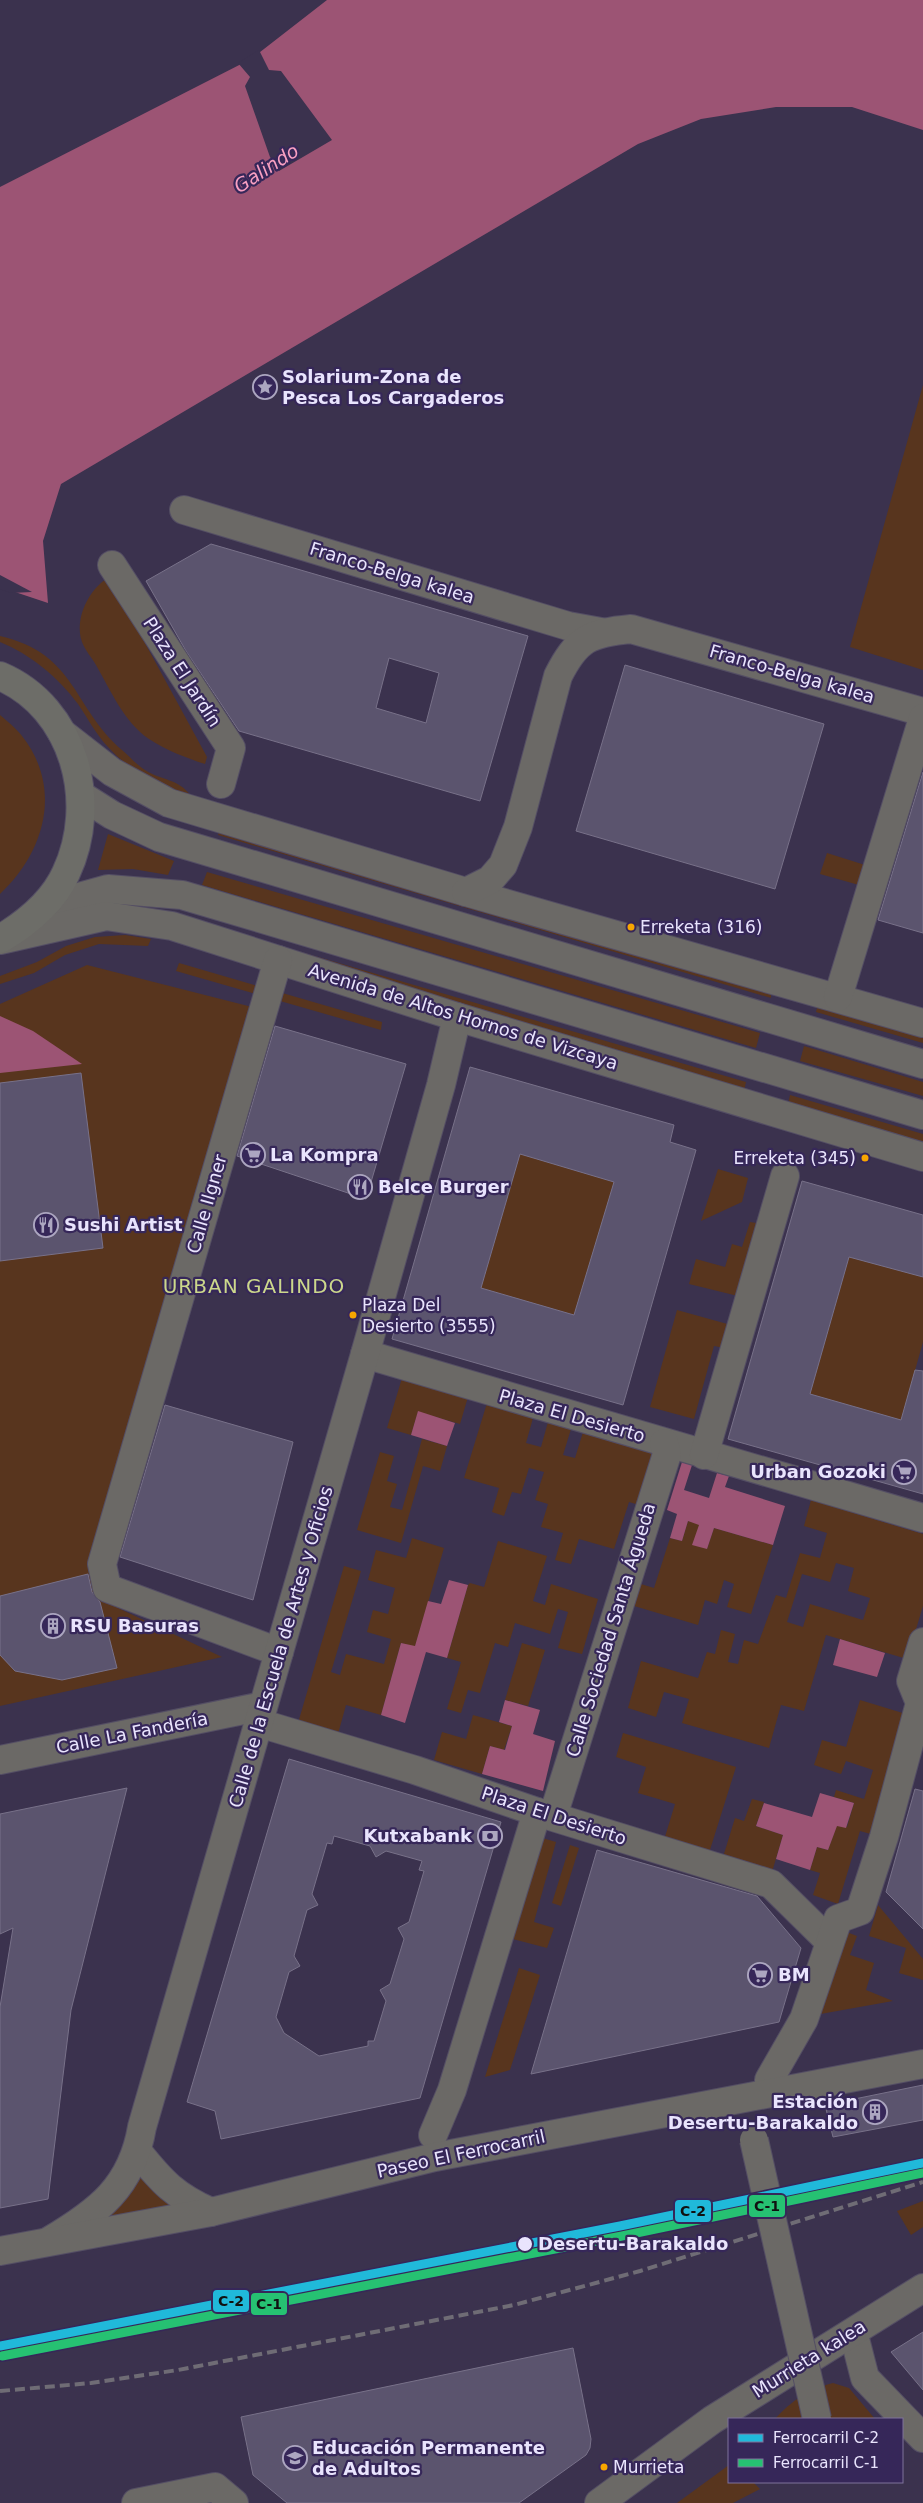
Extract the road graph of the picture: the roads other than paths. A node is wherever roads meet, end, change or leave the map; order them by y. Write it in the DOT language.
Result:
graph roads {
  1 [pos="184,510"];
  2 [pos="112,565"];
  3 [pos="601,632"];
  4 [pos="0,676"];
  5 [pos="923,712"];
  6 [pos="923,718"];
  7 [pos="62,733"];
  8 [pos="221,784"];
  9 [pos="82,796"];
  10 [pos="466,892"];
  11 [pos="43,907"];
  12 [pos="0,939"];
  13 [pos="278,960"];
  14 [pos="838,997"];
  15 [pos="457,1017"];
  16 [pos="923,1023"];
  17 [pos="923,1064"];
  18 [pos="923,1115"];
  19 [pos="923,1156"];
  20 [pos="785,1176"];
  21 [pos="365,1354"];
  22 [pos="664,1443"];
  23 [pos="704,1455"];
  24 [pos="923,1518"];
  25 [pos="923,1642"];
  26 [pos="279,1652"];
  27 [pos="261,1715"];
  28 [pos="0,1760"];
  29 [pos="545,1814"];
  30 [pos="829,1941"];
  31 [pos="923,2064"];
  32 [pos="769,2080"];
  33 [pos="433,2135"];
  34 [pos="754,2140"];
  35 [pos="138,2152"];
  36 [pos="211,2212"];
  37 [pos="49,2241"];
  38 [pos="0,2251"];
  39 [pos="923,2288"];
  40 [pos="855,2339"];
  41 [pos="817,2418"];
  42 [pos="923,2438"];
  43 [pos="224,2495"];
  44 [pos="136,2503"];
  45 [pos="599,2503"];
  1 -- 3 [label="street, Franco-Belga kalea"];
  2 -- 8 [label="street, Plaza El Jardín"];
  3 -- 5 [label="street, Franco-Belga kalea"];
  3 -- 10 [label="street, Franco-Belga kalea"];
  4 -- 7 [label="main road"];
  6 -- 14 [label="street"];
  7 -- 9 [label="main road"];
  7 -- 10 [label="street"];
  9 -- 11 [label="main road"];
  9 -- 17 [label="street"];
  10 -- 14 [label="street"];
  11 -- 12 [label="main road"];
  11 -- 18 [label="street, Avenida de Altos Hornos de Vizcaya"];
  12 -- 13 [label="street, Avenida de Altos Hornos de Vizcaya"];
  13 -- 15 [label="street, Avenida de Altos Hornos de Vizcaya"];
  13 -- 26 [label="street, Calle Ilgner"];
  14 -- 16 [label="street"];
  15 -- 19 [label="street, Avenida de Altos Hornos de Vizcaya"];
  15 -- 21 [label="street, Calle de la Escuela de Artes y Oficios"];
  20 -- 23 [label="street"];
  21 -- 22 [label="street, Plaza El Desierto"];
  21 -- 26 [label="street, Calle de la Escuela de Artes y Oficios"];
  22 -- 23 [label="street, Plaza El Desierto"];
  22 -- 29 [label="street, Calle Sociedad Santa Águeda"];
  23 -- 24 [label="street, Plaza El Desierto"];
  25 -- 30 [label="street"];
  26 -- 27 [label="street, Calle de la Escuela de Artes y Oficios"];
  27 -- 28 [label="street, Calle La Fandería"];
  27 -- 29 [label="street, Plaza El Desierto"];
  27 -- 35 [label="street, Calle de la Escuela de Artes y Oficios"];
  29 -- 30 [label="street, Plaza El Desierto"];
  29 -- 33 [label="street, Calle Sociedad Santa Águeda"];
  30 -- 32 [label="street"];
  31 -- 36 [label="street, Paseo El Ferrocarril"];
  34 -- 41 [label="street, bridge"];
  35 -- 36 [label="street"];
  35 -- 37 [label="street, Calle de la Escuela de Artes y Oficios"];
  36 -- 37 [label="street, Paseo El Ferrocarril"];
  37 -- 38 [label="street, Paseo El Ferrocarril"];
  39 -- 45 [label="street, Murrieta kalea"];
  40 -- 42 [label="street"];
  43 -- 44 [label="street"];
}
